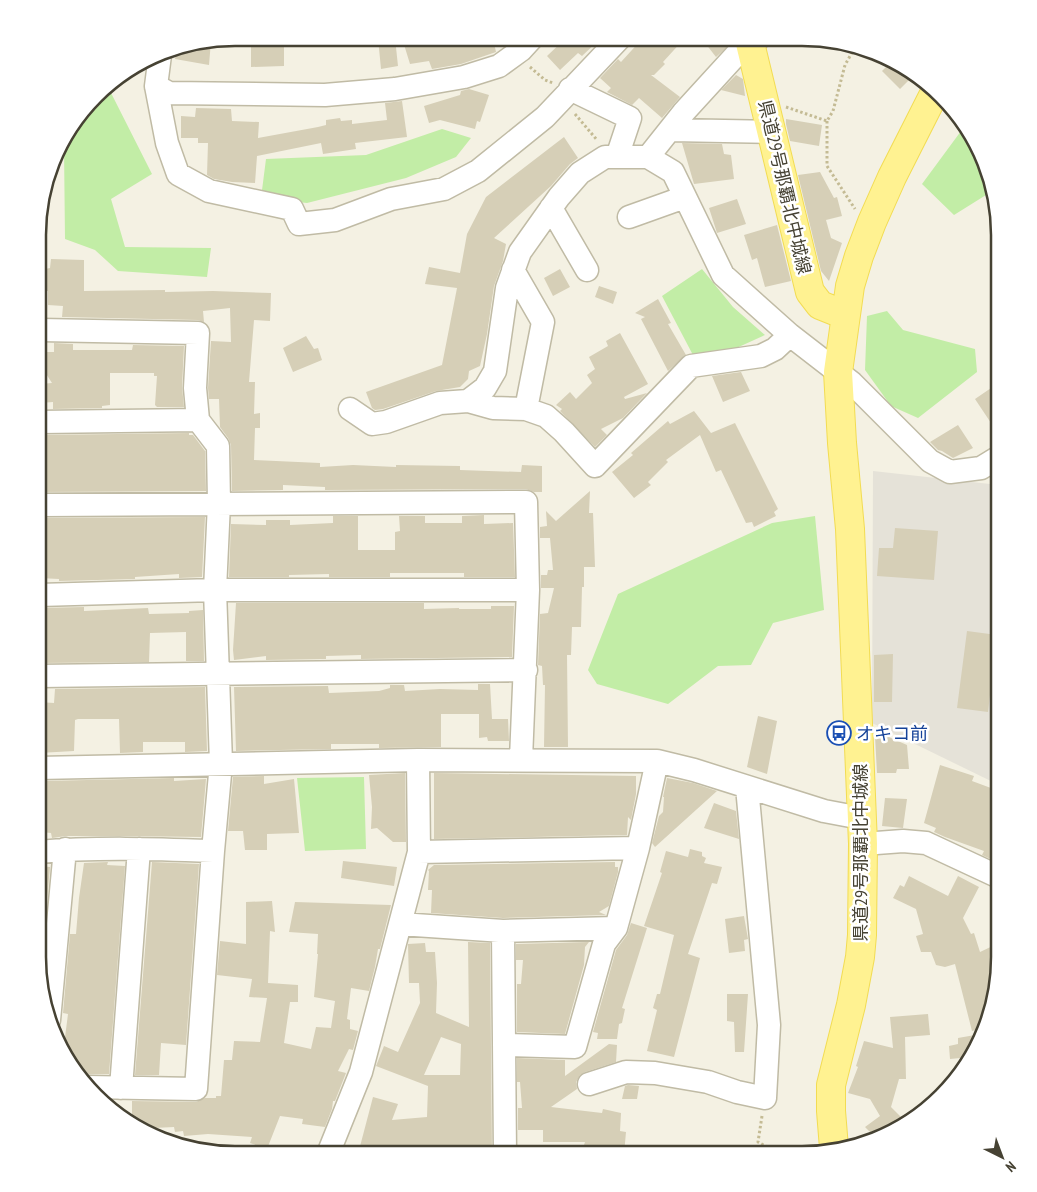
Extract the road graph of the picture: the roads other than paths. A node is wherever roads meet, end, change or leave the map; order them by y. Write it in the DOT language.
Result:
graph roads {
  1 [pos="519,46"];
  2 [pos="612,46"];
  3 [pos="747,46"];
  4 [pos="754,46"];
  5 [pos="159,63"];
  6 [pos="156,86"];
  7 [pos="564,96"];
  8 [pos="932,99"];
  9 [pos="671,130"];
  10 [pos="772,132"];
  11 [pos="616,157"];
  12 [pos="648,157"];
  13 [pos="685,197"];
  14 [pos="552,208"];
  15 [pos="629,217"];
  16 [pos="513,270"];
  17 [pos="587,270"];
  18 [pos="845,315"];
  19 [pos="46,330"];
  20 [pos="790,335"];
  21 [pos="838,372"];
  22 [pos="468,401"];
  23 [pos="350,409"];
  24 [pos="526,409"];
  25 [pos="198,420"];
  26 [pos="46,422"];
  27 [pos="991,462"];
  28 [pos="219,503"];
  29 [pos="46,505"];
  30 [pos="215,590"];
  31 [pos="528,590"];
  32 [pos="46,595"];
  33 [pos="526,670"];
  34 [pos="218,675"];
  35 [pos="46,676"];
  36 [pos="521,759"];
  37 [pos="418,760"];
  38 [pos="657,761"];
  39 [pos="222,763"];
  40 [pos="46,768"];
  41 [pos="747,787"];
  42 [pos="862,831"];
  43 [pos="638,848"];
  44 [pos="65,849"];
  45 [pos="139,849"];
  46 [pos="46,851"];
  47 [pos="213,851"];
  48 [pos="419,852"];
  49 [pos="991,873"];
  50 [pos="400,924"];
  51 [pos="616,928"];
  52 [pos="503,931"];
  53 [pos="51,998"];
  54 [pos="504,1045"];
  55 [pos="589,1084"];
  56 [pos="99,1087"];
  57 [pos="121,1088"];
  58 [pos="833,1143"];
  59 [pos="331,1146"];
  60 [pos="505,1146"];
  1 -- 6 [label="street"];
  2 -- 7 [label="street"];
  3 -- 9 [label="street"];
  4 -- 10 [label="main road, 県道29号那覇北中城線"];
  5 -- 6 [label="street"];
  6 -- 7 [label="street"];
  7 -- 11 [label="street"];
  8 -- 18 [label="main road, 県道29号那覇北中城線"];
  9 -- 10 [label="street"];
  9 -- 12 [label="street"];
  10 -- 18 [label="main road, 県道29号那覇北中城線"];
  11 -- 12 [label="street"];
  11 -- 14 [label="street"];
  12 -- 13 [label="street"];
  13 -- 15 [label="street"];
  13 -- 20 [label="street"];
  14 -- 16 [label="street"];
  14 -- 17 [label="street"];
  16 -- 22 [label="street"];
  16 -- 24 [label="street"];
  18 -- 21 [label="main road, 県道29号那覇北中城線"];
  19 -- 25 [label="street"];
  20 -- 21 [label="street"];
  20 -- 24 [label="street"];
  21 -- 27 [label="street"];
  21 -- 42 [label="main road, 県道29号那覇北中城線"];
  22 -- 23 [label="street"];
  22 -- 24 [label="street"];
  25 -- 26 [label="street"];
  25 -- 28 [label="street"];
  28 -- 29 [label="street"];
  28 -- 30 [label="street"];
  28 -- 31 [label="street"];
  30 -- 31 [label="street"];
  30 -- 32 [label="street"];
  30 -- 34 [label="street"];
  31 -- 33 [label="street"];
  33 -- 34 [label="street"];
  33 -- 36 [label="street"];
  34 -- 35 [label="street"];
  34 -- 39 [label="street"];
  36 -- 37 [label="street"];
  36 -- 38 [label="street"];
  37 -- 39 [label="street"];
  37 -- 48 [label="street"];
  38 -- 41 [label="street"];
  38 -- 43 [label="street"];
  39 -- 40 [label="street"];
  39 -- 47 [label="street"];
  41 -- 42 [label="street"];
  41 -- 55 [label="street"];
  42 -- 49 [label="street"];
  42 -- 58 [label="main road, 県道29号那覇北中城線"];
  43 -- 48 [label="street"];
  43 -- 51 [label="street"];
  44 -- 45 [label="street"];
  44 -- 46 [label="street"];
  44 -- 53 [label="street"];
  45 -- 47 [label="street"];
  45 -- 57 [label="street"];
  47 -- 57 [label="street"];
  48 -- 50 [label="street"];
  50 -- 52 [label="street"];
  50 -- 59 [label="street"];
  51 -- 52 [label="street"];
  51 -- 54 [label="street"];
  52 -- 54 [label="street"];
  54 -- 60 [label="street"];
  56 -- 57 [label="street"];
}
